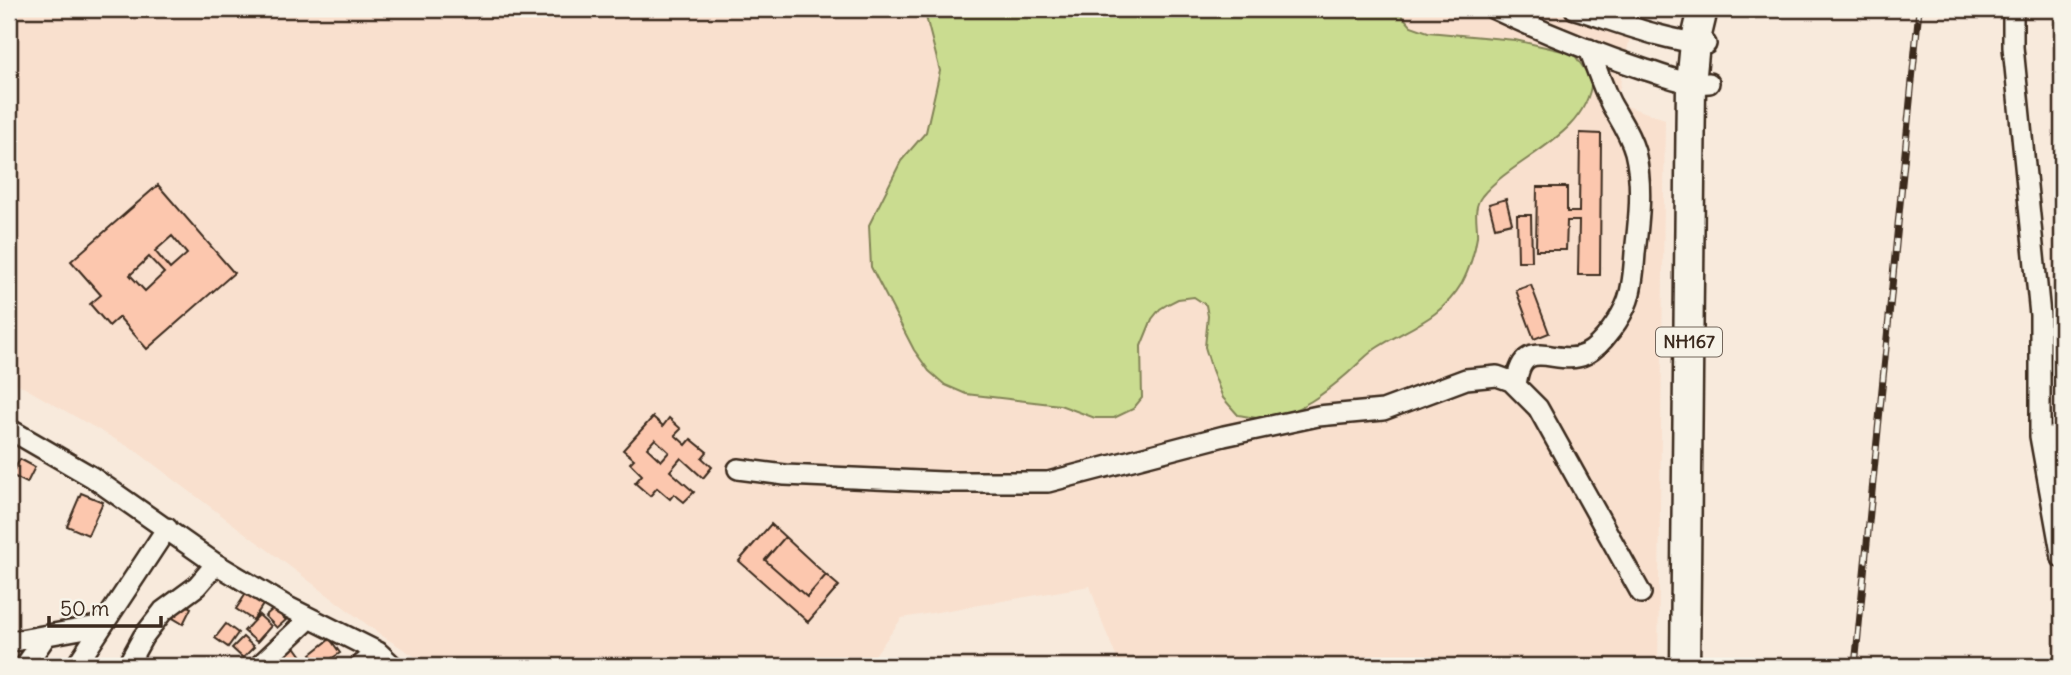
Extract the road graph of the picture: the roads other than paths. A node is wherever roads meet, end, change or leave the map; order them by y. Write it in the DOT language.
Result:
graph roads {
  1 [pos="1494,9"];
  2 [pos="1575,9"];
  3 [pos="2012,9"];
  4 [pos="1619,16"];
  5 [pos="1702,29"];
  6 [pos="1589,49"];
  7 [pos="1700,84"];
  8 [pos="1516,386"];
  9 [pos="9,429"];
  10 [pos="2040,436"];
  11 [pos="2062,438"];
  12 [pos="738,469"];
  13 [pos="2057,495"];
  14 [pos="167,528"];
  15 [pos="2062,558"];
  16 [pos="216,564"];
  17 [pos="1641,593"];
  18 [pos="310,618"];
  19 [pos="103,625"];
  20 [pos="46,636"];
  21 [pos="9,642"];
  22 [pos="379,652"];
  23 [pos="25,666"];
  24 [pos="76,666"];
  25 [pos="127,666"];
  26 [pos="259,666"];
  27 [pos="360,666"];
  28 [pos="393,666"];
  29 [pos="1685,666"];
  30 [pos="1704,666"];
  1 -- 6 [label="street"];
  2 -- 4 [label="street"];
  3 -- 10 [label="street"];
  4 -- 5 [label="street"];
  5 -- 7 [label="highway, NH167"];
  6 -- 7 [label="street"];
  6 -- 8 [label="street"];
  7 -- 29 [label="highway, NH167"];
  7 -- 30 [label="highway, NH167"];
  8 -- 12 [label="street"];
  8 -- 17 [label="street"];
  9 -- 14 [label="street"];
  10 -- 11 [label="street"];
  10 -- 13 [label="street"];
  13 -- 15 [label="street"];
  14 -- 16 [label="street"];
  14 -- 19 [label="street"];
  16 -- 18 [label="street"];
  16 -- 25 [label="street"];
  18 -- 22 [label="street"];
  18 -- 26 [label="street"];
  19 -- 20 [label="street"];
  19 -- 24 [label="street"];
  20 -- 21 [label="street"];
  20 -- 23 [label="street"];
  22 -- 27 [label="street"];
  22 -- 28 [label="street"];
}
